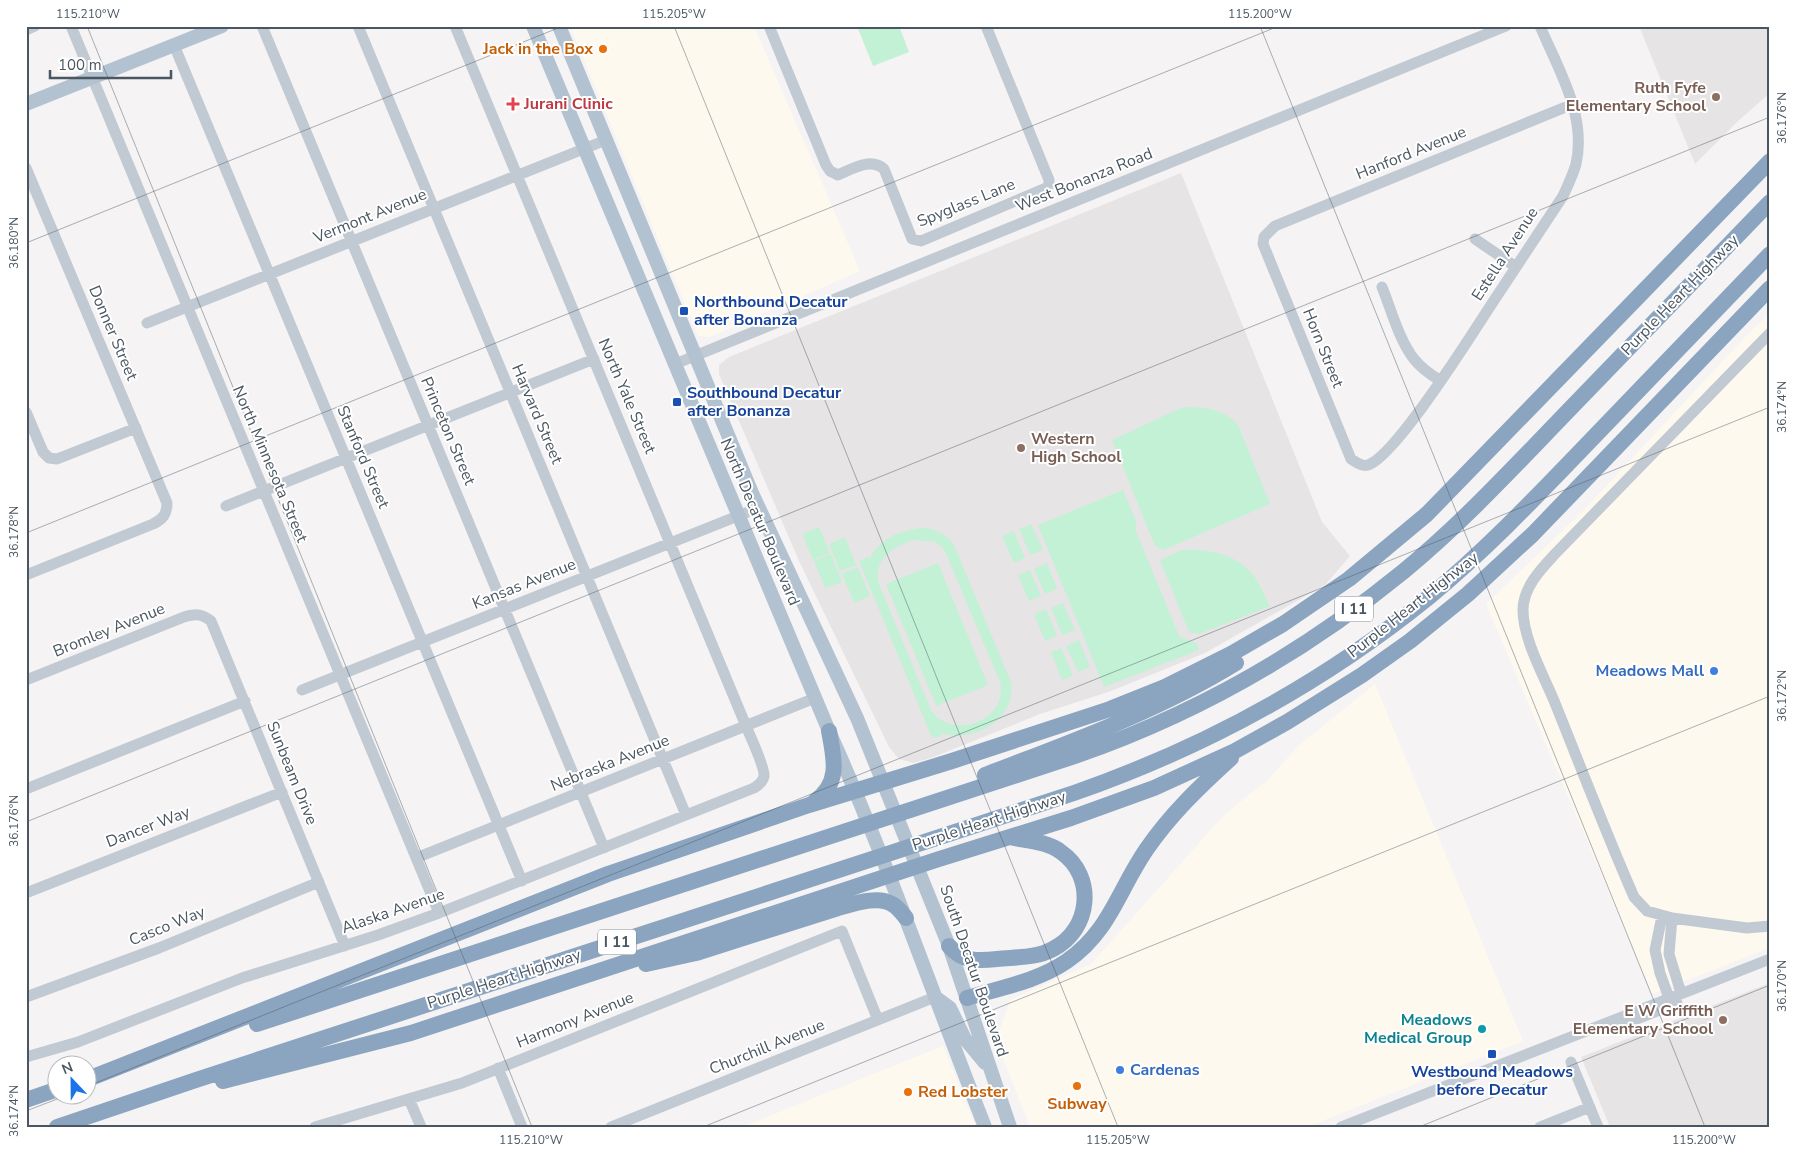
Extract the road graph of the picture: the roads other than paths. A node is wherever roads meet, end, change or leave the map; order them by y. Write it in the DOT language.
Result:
graph roads {
  1 [pos="35,26"];
  2 [pos="71,26"];
  3 [pos="222,26"];
  4 [pos="262,26"];
  5 [pos="358,26"];
  6 [pos="455,26"];
  7 [pos="533,26"];
  8 [pos="559,26"];
  9 [pos="769,26"];
  10 [pos="986,26"];
  11 [pos="1506,26"];
  12 [pos="1540,26"];
  13 [pos="26,30"];
  14 [pos="174,46"];
  15 [pos="92,78"];
  16 [pos="26,104"];
  17 [pos="1573,104"];
  18 [pos="606,140"];
  19 [pos="585,148"];
  20 [pos="1770,162"];
  21 [pos="517,175"];
  22 [pos="28,176"];
  23 [pos="1770,202"];
  24 [pos="434,209"];
  25 [pos="1264,237"];
  26 [pos="1475,239"];
  27 [pos="351,242"];
  28 [pos="1770,254"];
  29 [pos="1516,268"];
  30 [pos="269,274"];
  31 [pos="1382,287"];
  32 [pos="1770,288"];
  33 [pos="187,307"];
  34 [pos="147,323"];
  35 [pos="1770,333"];
  36 [pos="695,356"];
  37 [pos="594,359"];
  38 [pos="675,364"];
  39 [pos="1441,381"];
  40 [pos="510,392"];
  41 [pos="26,412"];
  42 [pos="428,425"];
  43 [pos="136,428"];
  44 [pos="346,458"];
  45 [pos="1362,465"];
  46 [pos="264,491"];
  47 [pos="226,506"];
  48 [pos="758,508"];
  49 [pos="738,515"];
  50 [pos="670,543"];
  51 [pos="26,575"];
  52 [pos="586,576"];
  53 [pos="1308,608"];
  54 [pos="504,609"];
  55 [pos="205,616"];
  56 [pos="422,642"];
  57 [pos="340,675"];
  58 [pos="26,680"];
  59 [pos="302,690"];
  60 [pos="815,698"];
  61 [pos="245,701"];
  62 [pos="746,726"];
  63 [pos="829,731"];
  64 [pos="1248,744"];
  65 [pos="663,760"];
  66 [pos="763,779"];
  67 [pos="884,786"];
  68 [pos="26,788"];
  69 [pos="282,792"];
  70 [pos="581,792"];
  71 [pos="857,794"];
  72 [pos="809,805"];
  73 [pos="686,815"];
  74 [pos="499,825"];
  75 [pos="901,829"];
  76 [pos="1010,837"];
  77 [pos="823,839"];
  78 [pos="604,848"];
  79 [pos="416,858"];
  80 [pos="522,881"];
  81 [pos="319,882"];
  82 [pos="26,893"];
  83 [pos="439,914"];
  84 [pos="1667,917"];
  85 [pos="906,918"];
  86 [pos="1770,926"];
  87 [pos="345,946"];
  88 [pos="949,946"];
  89 [pos="1765,961"];
  90 [pos="582,977"];
  91 [pos="1681,994"];
  92 [pos="26,997"];
  93 [pos="935,997"];
  94 [pos="967,998"];
  95 [pos="1669,998"];
  96 [pos="878,1020"];
  97 [pos="1604,1024"];
  98 [pos="26,1058"];
  99 [pos="1571,1062"];
  100 [pos="498,1068"];
  101 [pos="989,1068"];
  102 [pos="98,1075"];
  103 [pos="98,1076"];
  104 [pos="48,1093"];
  105 [pos="409,1099"];
  106 [pos="26,1100"];
  107 [pos="1590,1107"];
  108 [pos="85,1117"];
  109 [pos="57,1127"];
  110 [pos="315,1127"];
  111 [pos="421,1127"];
  112 [pos="522,1127"];
  113 [pos="611,1127"];
  114 [pos="985,1127"];
  115 [pos="1010,1127"];
  116 [pos="1342,1127"];
  117 [pos="1540,1127"];
  118 [pos="1598,1127"];
  1 -- 13 [label="street"];
  2 -- 15 [label="street, North Minnesota Street"];
  3 -- 14 [label="main road"];
  4 -- 27 [label="street, Princeton Street"];
  5 -- 24 [label="street, Harvard Street"];
  6 -- 21 [label="street, North Yale Street"];
  7 -- 19 [label="main road, North Decatur Boulevard"];
  8 -- 18 [label="main road, North Decatur Boulevard"];
  9 -- 10 [label="street, Spyglass Lane"];
  11 -- 36 [label="street, West Bonanza Road"];
  12 -- 17 [label="street, Estella Avenue"];
  14 -- 15 [label="main road"];
  14 -- 30 [label="street, Stanford Street"];
  15 -- 16 [label="main road"];
  15 -- 33 [label="street, North Minnesota Street"];
  17 -- 25 [label="street, Hanford Avenue"];
  17 -- 29 [label="street, Estella Avenue"];
  18 -- 19 [label="street, Vermont Avenue"];
  18 -- 36 [label="main road, North Decatur Boulevard"];
  19 -- 21 [label="street, Vermont Avenue"];
  19 -- 38 [label="main road, North Decatur Boulevard"];
  20 -- 53 [label="highway"];
  21 -- 24 [label="street, Vermont Avenue"];
  21 -- 37 [label="street, North Yale Street"];
  22 -- 43 [label="street, Donner Street"];
  23 -- 77 [label="highway, Purple Heart Highway / I 11"];
  24 -- 27 [label="street, Vermont Avenue"];
  24 -- 40 [label="street, Harvard Street"];
  25 -- 45 [label="street, Horn Street"];
  26 -- 29 [label="street"];
  27 -- 30 [label="street, Vermont Avenue"];
  27 -- 42 [label="street, Princeton Street"];
  28 -- 108 [label="highway, Purple Heart Highway / I 11"];
  29 -- 39 [label="street, Estella Avenue"];
  30 -- 33 [label="street, Vermont Avenue"];
  30 -- 44 [label="street, Stanford Street"];
  31 -- 39 [label="street"];
  32 -- 64 [label="highway"];
  33 -- 34 [label="street, Vermont Avenue"];
  33 -- 46 [label="street, North Minnesota Street"];
  35 -- 84 [label="street"];
  36 -- 38 [label="street, West Bonanza Road"];
  36 -- 48 [label="main road, North Decatur Boulevard"];
  37 -- 40 [label="street"];
  37 -- 50 [label="street, North Yale Street"];
  38 -- 49 [label="main road, North Decatur Boulevard"];
  39 -- 45 [label="street, Estella Avenue"];
  40 -- 42 [label="street"];
  40 -- 52 [label="street, Harvard Street"];
  41 -- 43 [label="street"];
  42 -- 44 [label="street"];
  42 -- 54 [label="street, Princeton Street"];
  43 -- 51 [label="street, Donner Street"];
  44 -- 46 [label="street"];
  44 -- 56 [label="street, Stanford Street"];
  46 -- 47 [label="street"];
  46 -- 57 [label="street, North Minnesota Street"];
  48 -- 49 [label="street, Kansas Avenue"];
  48 -- 67 [label="main road, North Decatur Boulevard"];
  49 -- 50 [label="street, Kansas Avenue"];
  49 -- 60 [label="main road, North Decatur Boulevard"];
  50 -- 52 [label="street, Kansas Avenue"];
  50 -- 62 [label="street, North Yale Street"];
  52 -- 54 [label="street, Kansas Avenue"];
  52 -- 65 [label="street, Harvard Street"];
  53 -- 67 [label="highway"];
  53 -- 77 [label="highway"];
  54 -- 56 [label="street, Kansas Avenue"];
  54 -- 70 [label="street, Princeton Street"];
  55 -- 58 [label="street, Bromley Avenue"];
  55 -- 61 [label="street, Sunbeam Drive"];
  56 -- 57 [label="street, Kansas Avenue"];
  56 -- 74 [label="street, Stanford Street"];
  57 -- 59 [label="street, Kansas Avenue"];
  57 -- 79 [label="street, North Minnesota Street"];
  60 -- 62 [label="street, Nebraska Avenue"];
  60 -- 63 [label="main road, North Decatur Boulevard"];
  61 -- 68 [label="street"];
  61 -- 69 [label="street, Sunbeam Drive"];
  62 -- 65 [label="street, Nebraska Avenue"];
  62 -- 66 [label="street, North Yale Street"];
  63 -- 71 [label="main road, North Decatur Boulevard"];
  63 -- 72 [label="highway"];
  64 -- 76 [label="highway"];
  64 -- 94 [label="highway"];
  65 -- 70 [label="street, Nebraska Avenue"];
  65 -- 73 [label="street, Harvard Street"];
  66 -- 73 [label="street, Alaska Avenue"];
  67 -- 71 [label="highway"];
  67 -- 75 [label="main road, North Decatur Boulevard"];
  69 -- 81 [label="street, Sunbeam Drive"];
  69 -- 82 [label="street, Dancer Way"];
  70 -- 74 [label="street, Nebraska Avenue"];
  70 -- 78 [label="street, Princeton Street"];
  71 -- 72 [label="highway"];
  71 -- 85 [label="main road, North Decatur Boulevard"];
  72 -- 102 [label="highway"];
  73 -- 78 [label="street, Alaska Avenue"];
  74 -- 79 [label="street, Nebraska Avenue"];
  74 -- 80 [label="street, Stanford Street"];
  75 -- 88 [label="main road, South Decatur Boulevard"];
  76 -- 88 [label="highway"];
  76 -- 90 [label="highway"];
  77 -- 103 [label="highway, Purple Heart Highway / I 11"];
  78 -- 80 [label="street, Alaska Avenue"];
  79 -- 83 [label="street, North Minnesota Street"];
  80 -- 83 [label="street, Alaska Avenue"];
  81 -- 87 [label="street, Sunbeam Drive"];
  81 -- 92 [label="street, Casco Way"];
  83 -- 87 [label="street, Alaska Avenue"];
  84 -- 86 [label="street"];
  84 -- 91 [label="street"];
  84 -- 95 [label="street"];
  85 -- 90 [label="highway"];
  85 -- 93 [label="main road"];
  87 -- 98 [label="street, Alaska Avenue"];
  88 -- 94 [label="main road, South Decatur Boulevard"];
  89 -- 91 [label="street"];
  89 -- 97 [label="street"];
  90 -- 108 [label="highway"];
  91 -- 95 [label="street"];
  93 -- 94 [label="main road"];
  93 -- 96 [label="street, Churchill Avenue"];
  93 -- 101 [label="main road"];
  93 -- 114 [label="main road"];
  94 -- 101 [label="main road, South Decatur Boulevard"];
  95 -- 97 [label="street"];
  96 -- 100 [label="street, Harmony Avenue"];
  96 -- 113 [label="street, Churchill Avenue"];
  97 -- 116 [label="street"];
  99 -- 107 [label="street"];
  100 -- 105 [label="street, Harmony Avenue"];
  100 -- 112 [label="street"];
  101 -- 115 [label="main road, South Decatur Boulevard"];
  104 -- 106 [label="highway"];
  105 -- 110 [label="street, Harmony Avenue"];
  105 -- 111 [label="street"];
  107 -- 117 [label="street"];
  107 -- 118 [label="street"];
  108 -- 109 [label="highway, Purple Heart Highway / I 11"];
}
